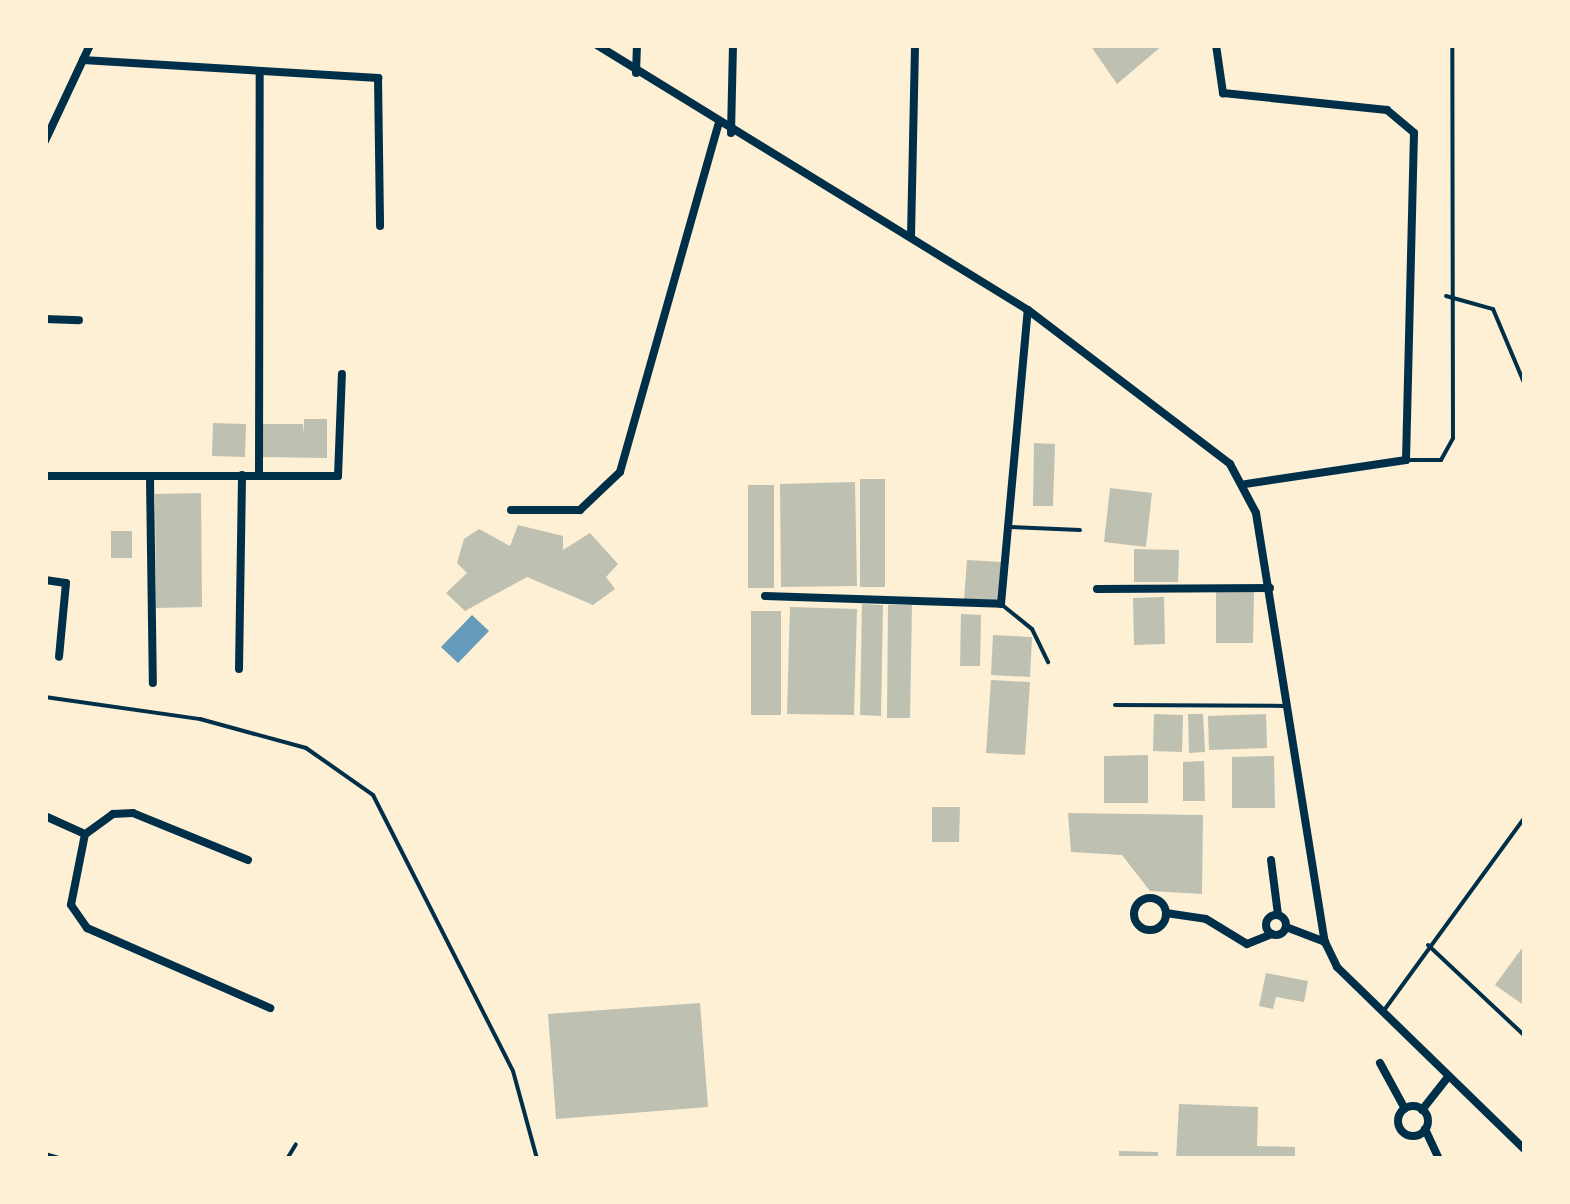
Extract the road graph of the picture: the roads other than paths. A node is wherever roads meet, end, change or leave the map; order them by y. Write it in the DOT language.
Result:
graph roads {
  1 [pos="90,45"];
  2 [pos="597,45"];
  3 [pos="636,45"];
  4 [pos="733,45"];
  5 [pos="915,45"];
  6 [pos="1216,45"];
  7 [pos="1452,45"];
  8 [pos="83,60"];
  9 [pos="260,72"];
  10 [pos="636,72"];
  11 [pos="718,125"];
  12 [pos="731,133"];
  13 [pos="45,141"];
  14 [pos="380,226"];
  15 [pos="911,237"];
  16 [pos="1446,296"];
  17 [pos="1028,310"];
  18 [pos="45,319"];
  19 [pos="80,320"];
  20 [pos="342,374"];
  21 [pos="1525,384"];
  22 [pos="1406,460"];
  23 [pos="258,474"];
  24 [pos="242,475"];
  25 [pos="45,476"];
  26 [pos="150,479"];
  27 [pos="1245,484"];
  28 [pos="510,510"];
  29 [pos="1008,528"];
  30 [pos="1080,530"];
  31 [pos="45,580"];
  32 [pos="1270,588"];
  33 [pos="1097,589"];
  34 [pos="765,596"];
  35 [pos="1001,604"];
  36 [pos="59,656"];
  37 [pos="1048,662"];
  38 [pos="239,669"];
  39 [pos="153,683"];
  40 [pos="45,697"];
  41 [pos="1115,705"];
  42 [pos="1287,706"];
  43 [pos="45,816"];
  44 [pos="1525,818"];
  45 [pos="85,834"];
  46 [pos="248,860"];
  47 [pos="1271,860"];
  48 [pos="1166,912"];
  49 [pos="1278,915"];
  50 [pos="1286,927"];
  51 [pos="1272,934"];
  52 [pos="1324,942"];
  53 [pos="1428,945"];
  54 [pos="270,1008"];
  55 [pos="1382,1013"];
  56 [pos="1525,1036"];
  57 [pos="1380,1063"];
  58 [pos="1448,1076"];
  59 [pos="1406,1108"];
  60 [pos="1422,1110"];
  61 [pos="1425,1130"];
  62 [pos="296,1144"];
  63 [pos="1525,1150"];
  64 [pos="45,1154"];
  65 [pos="63,1159"];
  66 [pos="287,1159"];
  67 [pos="537,1159"];
  68 [pos="1439,1159"];
  1 -- 8 [label="street"];
  2 -- 10 [label="street"];
  3 -- 10 [label="street"];
  4 -- 12 [label="street"];
  5 -- 15 [label="street"];
  6 -- 22 [label="street"];
  7 -- 16 [label="lane"];
  8 -- 9 [label="street"];
  8 -- 13 [label="street"];
  9 -- 14 [label="street"];
  9 -- 23 [label="street"];
  10 -- 11 [label="street"];
  11 -- 12 [label="street"];
  11 -- 28 [label="street"];
  12 -- 15 [label="street"];
  15 -- 17 [label="street"];
  16 -- 21 [label="lane"];
  16 -- 22 [label="lane"];
  17 -- 27 [label="street"];
  17 -- 29 [label="street"];
  18 -- 19 [label="street"];
  20 -- 23 [label="street"];
  22 -- 27 [label="street"];
  23 -- 24 [label="street"];
  24 -- 26 [label="street"];
  24 -- 38 [label="street"];
  25 -- 26 [label="street"];
  26 -- 39 [label="street"];
  27 -- 32 [label="street"];
  29 -- 30 [label="lane"];
  29 -- 35 [label="street"];
  31 -- 36 [label="street"];
  32 -- 33 [label="street"];
  32 -- 42 [label="street"];
  34 -- 35 [label="street"];
  35 -- 37 [label="lane"];
  40 -- 67 [label="lane"];
  41 -- 42 [label="lane"];
  42 -- 52 [label="street"];
  43 -- 45 [label="street"];
  44 -- 53 [label="lane"];
  45 -- 46 [label="street"];
  45 -- 54 [label="street"];
  47 -- 49 [label="street"];
  48 -- 48 [label="street"];
  48 -- 51 [label="street"];
  49 -- 50 [label="street"];
  49 -- 51 [label="street"];
  50 -- 51 [label="street"];
  50 -- 52 [label="street"];
  52 -- 55 [label="street"];
  53 -- 55 [label="lane"];
  53 -- 56 [label="lane"];
  55 -- 58 [label="street"];
  57 -- 59 [label="street"];
  58 -- 60 [label="street"];
  58 -- 63 [label="street"];
  59 -- 60 [label="street"];
  59 -- 61 [label="street"];
  60 -- 61 [label="street"];
  61 -- 68 [label="street"];
  62 -- 66 [label="lane"];
  64 -- 65 [label="lane"];
}
